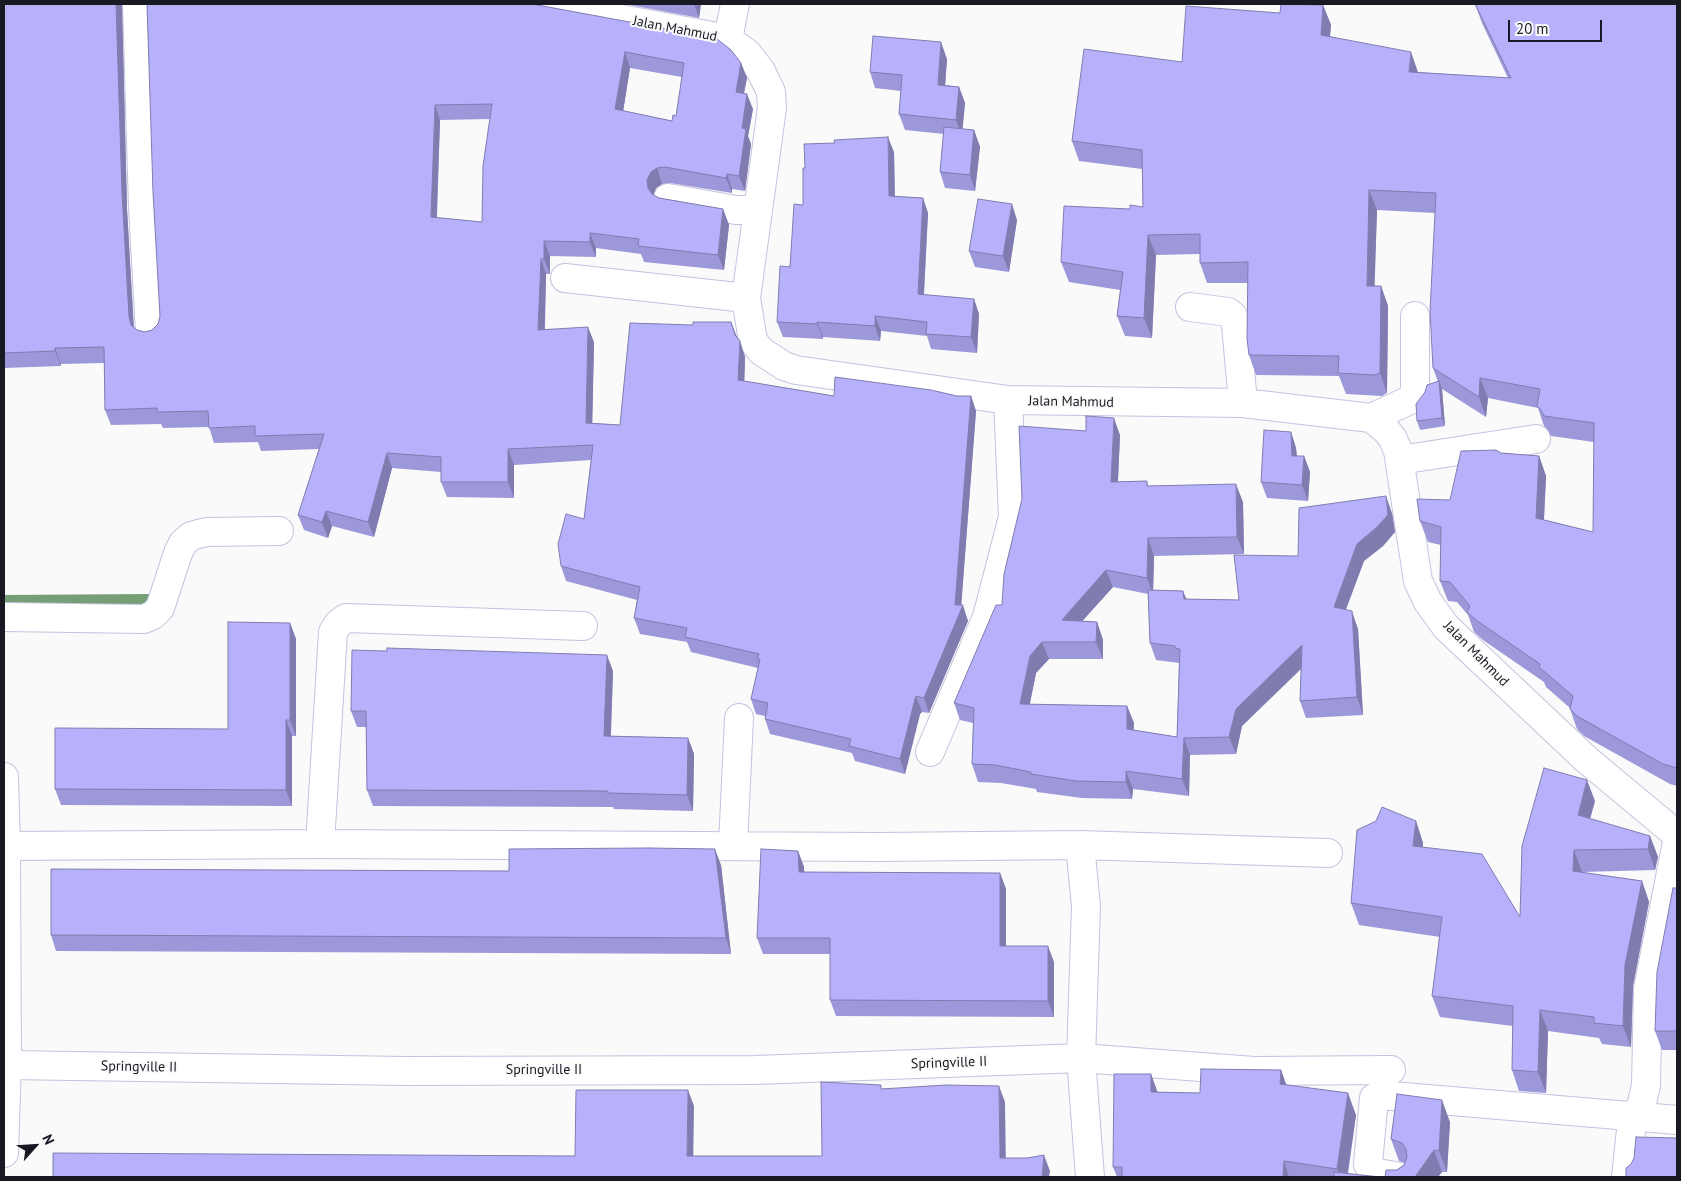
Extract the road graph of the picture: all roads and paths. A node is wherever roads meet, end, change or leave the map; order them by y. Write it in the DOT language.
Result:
graph roads {
  1 [pos="137,4"];
  2 [pos="541,4"];
  3 [pos="735,4"];
  4 [pos="728,39"];
  5 [pos="668,198"];
  6 [pos="758,210"];
  7 [pos="620,268"];
  8 [pos="564,278"];
  9 [pos="747,292"];
  10 [pos="1190,307"];
  11 [pos="1415,316"];
  12 [pos="150,332"];
  13 [pos="1008,400"];
  14 [pos="1243,402"];
  15 [pos="1371,418"];
  16 [pos="1536,439"];
  17 [pos="1400,460"];
  18 [pos="279,531"];
  19 [pos="4,617"];
  20 [pos="583,626"];
  21 [pos="739,718"];
  22 [pos="930,752"];
  23 [pos="4,777"];
  24 [pos="1677,835"];
  25 [pos="1677,842"];
  26 [pos="320,844"];
  27 [pos="6,846"];
  28 [pos="733,846"];
  29 [pos="1080,846"];
  30 [pos="1328,853"];
  31 [pos="1081,1058"];
  32 [pos="7,1064"];
  33 [pos="1391,1070"];
  34 [pos="1635,1117"];
  35 [pos="1677,1120"];
  36 [pos="4,1153"];
  37 [pos="1090,1177"];
  38 [pos="1400,1177"];
  39 [pos="1626,1177"];
  1 -- 12 [label="street"];
  2 -- 4 [label="street, Jalan Mahmud"];
  3 -- 4 [label="street"];
  4 -- 6 [label="street, Jalan Mahmud"];
  5 -- 6 [label="street"];
  6 -- 9 [label="street, Jalan Mahmud"];
  7 -- 9 [label="street"];
  8 -- 9 [label="street"];
  9 -- 13 [label="street, Jalan Mahmud"];
  10 -- 14 [label="street"];
  11 -- 15 [label="street"];
  13 -- 14 [label="street, Jalan Mahmud"];
  13 -- 22 [label="street"];
  14 -- 15 [label="street, Jalan Mahmud"];
  15 -- 17 [label="street, Jalan Mahmud"];
  16 -- 17 [label="street"];
  17 -- 24 [label="street, Jalan Mahmud"];
  18 -- 19 [label="street"];
  20 -- 26 [label="street"];
  21 -- 28 [label="street"];
  23 -- 27 [label="street"];
  25 -- 34 [label="street"];
  26 -- 27 [label="street"];
  26 -- 28 [label="street"];
  27 -- 32 [label="street"];
  28 -- 29 [label="street"];
  29 -- 30 [label="street"];
  29 -- 31 [label="street"];
  31 -- 32 [label="street, Springville II"];
  31 -- 33 [label="street, Springville II"];
  31 -- 37 [label="street"];
  32 -- 36 [label="street"];
  34 -- 35 [label="street"];
  34 -- 38 [label="street"];
  34 -- 39 [label="street"];
}
